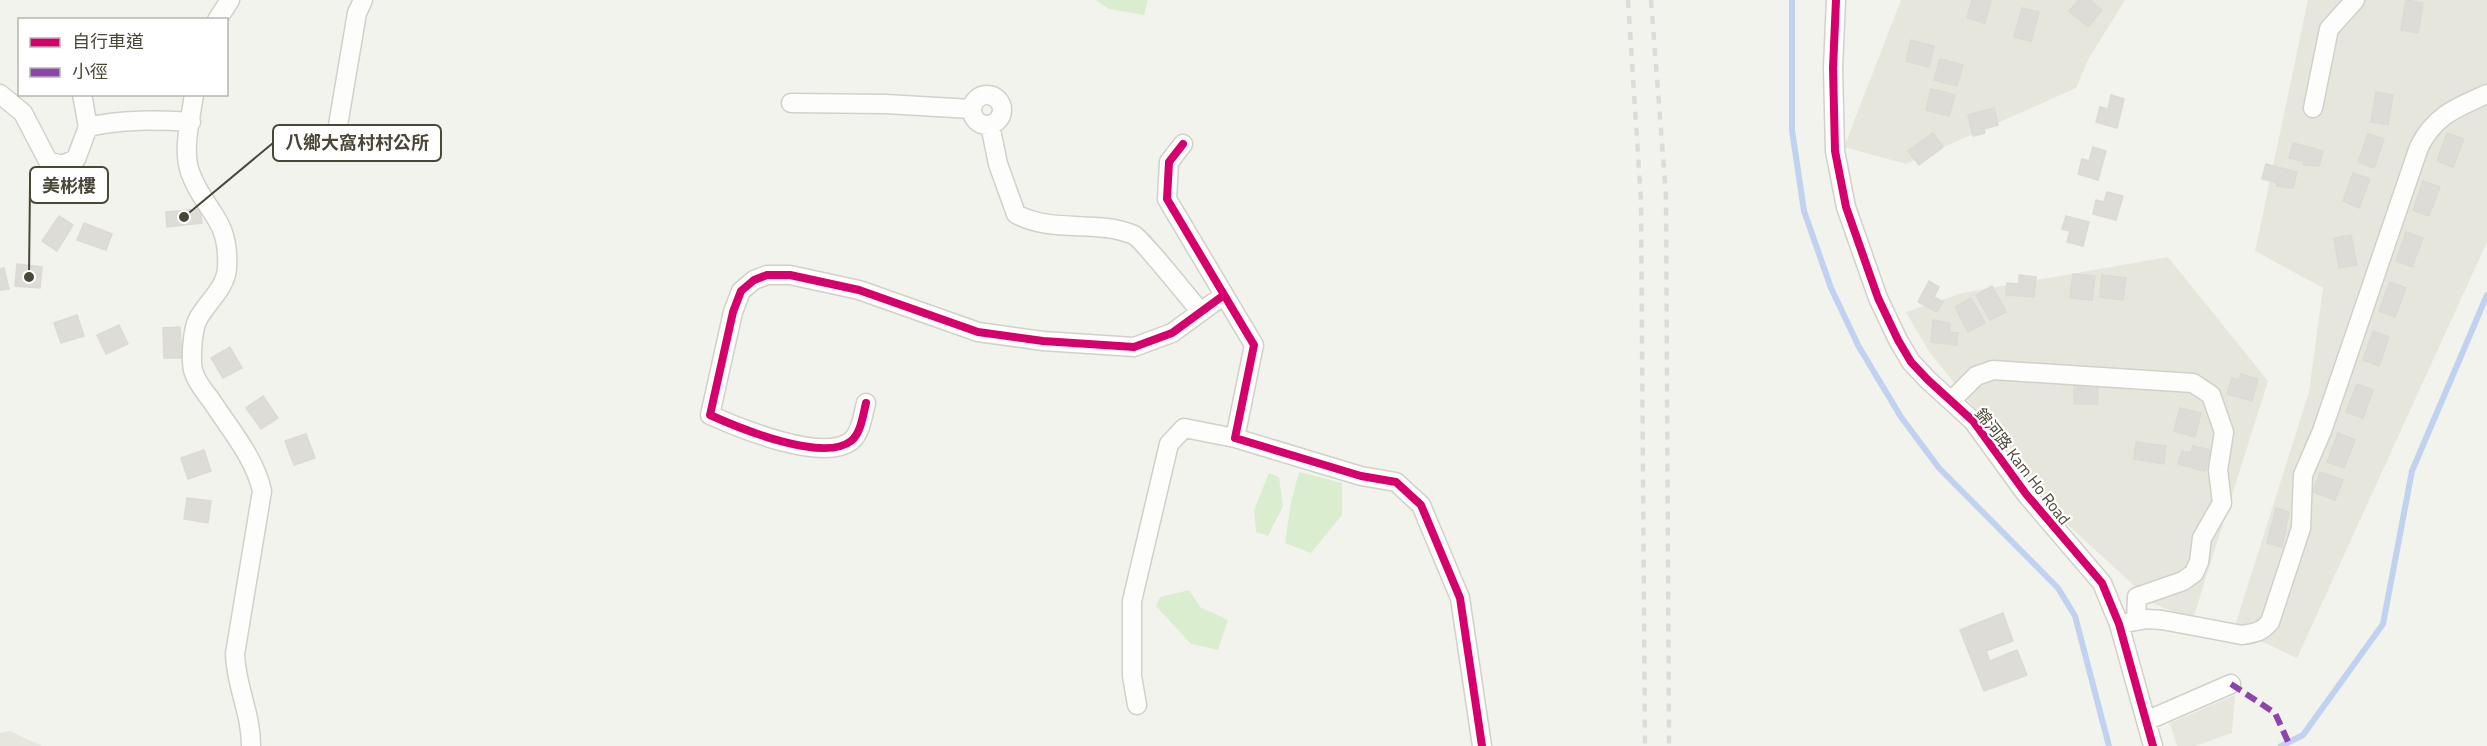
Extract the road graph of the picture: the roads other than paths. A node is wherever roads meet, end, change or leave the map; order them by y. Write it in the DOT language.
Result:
graph roads {
  1 [pos="230,0"];
  2 [pos="363,0"];
  3 [pos="1836,0"];
  4 [pos="2355,0"];
  5 [pos="218,18"];
  6 [pos="0,94"];
  7 [pos="2487,94"];
  8 [pos="82,96"];
  9 [pos="194,96"];
  10 [pos="791,103"];
  11 [pos="2313,108"];
  12 [pos="972,109"];
  13 [pos="191,123"];
  14 [pos="990,125"];
  15 [pos="88,127"];
  16 [pos="335,143"];
  17 [pos="1184,144"];
  18 [pos="1224,295"];
  19 [pos="1201,312"];
  20 [pos="1952,400"];
  21 [pos="866,403"];
  22 [pos="1235,438"];
  23 [pos="2128,622"];
  24 [pos="2231,684"];
  25 [pos="1137,705"];
  26 [pos="2146,721"];
  27 [pos="251,746"];
  28 [pos="1482,746"];
  29 [pos="2153,746"];
  1 -- 5 [label="street"];
  2 -- 16 [label="street"];
  3 -- 20 [label="street, 錦河路 Kam Ho Road"];
  4 -- 11 [label="street"];
  6 -- 15 [label="street"];
  7 -- 23 [label="street"];
  8 -- 15 [label="street"];
  9 -- 13 [label="street"];
  10 -- 12 [label="street"];
  12 -- 14 [label="street"];
  12 -- 14 [label="street"];
  13 -- 15 [label="street"];
  13 -- 27 [label="street"];
  14 -- 19 [label="street"];
  17 -- 18 [label="street"];
  18 -- 19 [label="street"];
  18 -- 22 [label="street"];
  19 -- 21 [label="street"];
  20 -- 23 [label="street, 錦河路 Kam Ho Road"];
  20 -- 23 [label="street"];
  22 -- 25 [label="street"];
  22 -- 28 [label="street"];
  23 -- 26 [label="street, 錦河路 Kam Ho Road"];
  24 -- 26 [label="street"];
  26 -- 29 [label="street, 錦河路 Kam Ho Road"];
}
